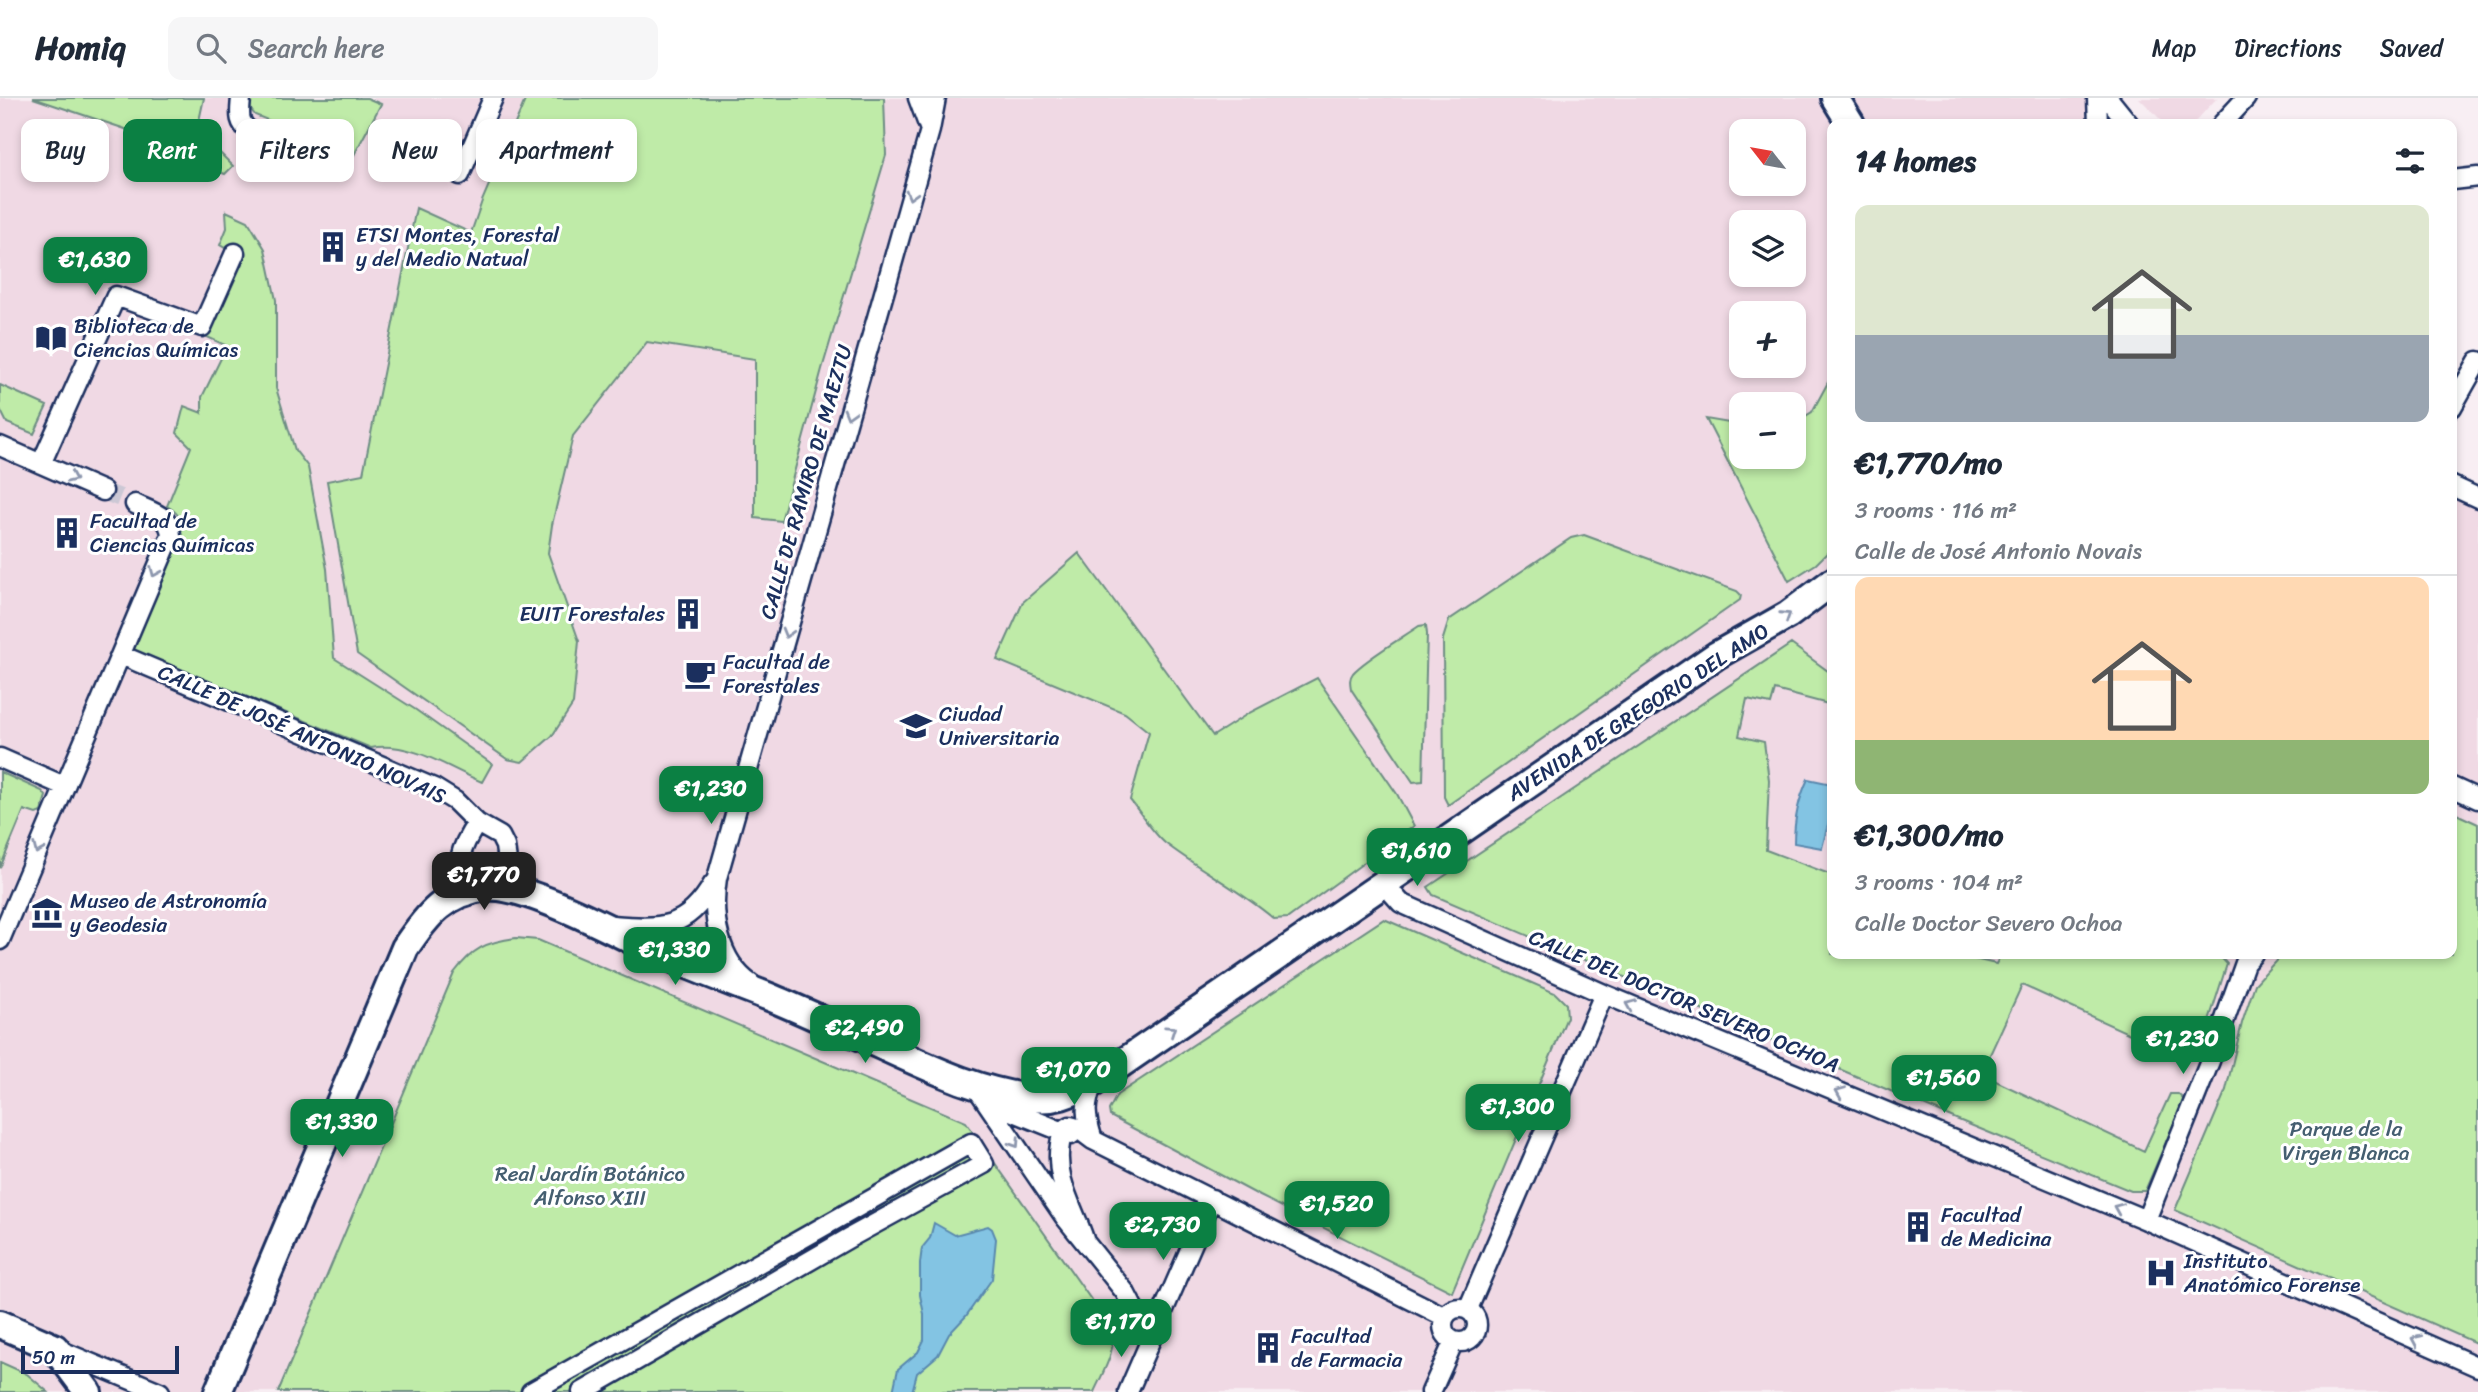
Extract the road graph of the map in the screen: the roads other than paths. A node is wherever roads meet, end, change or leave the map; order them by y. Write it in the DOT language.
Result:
graph roads {
  1 [pos="241,98"];
  2 [pos="493,98"];
  3 [pos="918,98"];
  4 [pos="936,98"];
  5 [pos="1835,98"];
  6 [pos="2097,98"];
  7 [pos="2108,98"];
  8 [pos="2246,98"];
  9 [pos="240,119"];
  10 [pos="1847,119"];
  11 [pos="2098,119"];
  12 [pos="2125,119"];
  13 [pos="2227,119"];
  14 [pos="930,130"];
  15 [pos="462,170"];
  16 [pos="2478,177"];
  17 [pos="2457,179"];
  18 [pos="235,253"];
  19 [pos="2478,361"];
  20 [pos="2457,398"];
  21 [pos="0,446"];
  22 [pos="41,464"];
  23 [pos="2457,488"];
  24 [pos="103,491"];
  25 [pos="2478,498"];
  26 [pos="135,505"];
  27 [pos="1827,586"];
  28 [pos="121,655"];
  29 [pos="0,758"];
  30 [pos="64,786"];
  31 [pos="2457,789"];
  32 [pos="2478,799"];
  33 [pos="477,823"];
  34 [pos="717,878"];
  35 [pos="1390,878"];
  36 [pos="461,893"];
  37 [pos="526,893"];
  38 [pos="600,925"];
  39 [pos="0,940"];
  40 [pos="2249,959"];
  41 [pos="1604,994"];
  42 [pos="771,998"];
  43 [pos="1093,1083"];
  44 [pos="982,1094"];
  45 [pos="1062,1133"];
  46 [pos="1093,1140"];
  47 [pos="1212,1199"];
  48 [pos="2146,1220"];
  49 [pos="1084,1239"];
  50 [pos="1468,1309"];
  51 [pos="1445,1317"];
  52 [pos="0,1324"];
  53 [pos="1150,1340"];
  54 [pos="1454,1341"];
  55 [pos="55,1348"];
  56 [pos="2478,1367"];
  57 [pos="216,1390"];
  58 [pos="88,1392"];
  59 [pos="160,1392"];
  60 [pos="531,1392"];
  61 [pos="582,1392"];
  62 [pos="1128,1392"];
  63 [pos="1431,1392"];
  1 -- 9 [label="street"];
  2 -- 15 [label="street"];
  3 -- 14 [label="street"];
  4 -- 14 [label="street, CALLE DE RAMIRO DE MAEZTU"];
  5 -- 10 [label="street"];
  6 -- 11 [label="street"];
  7 -- 12 [label="street"];
  8 -- 13 [label="street"];
  14 -- 34 [label="street, CALLE DE RAMIRO DE MAEZTU, one-way"];
  16 -- 17 [label="street"];
  18 -- 22 [label="street"];
  19 -- 20 [label="street"];
  21 -- 22 [label="street"];
  22 -- 24 [label="street, one-way"];
  23 -- 25 [label="street"];
  26 -- 28 [label="street, one-way"];
  35 -- 27 [label="street, AVENIDA DE GREGORIO DEL AMO, one-way"];
  28 -- 30 [label="street"];
  28 -- 33 [label="street, CALLE DE JOSÉ ANTONIO NOVAIS"];
  29 -- 30 [label="street"];
  30 -- 39 [label="street, one-way"];
  31 -- 32 [label="street"];
  33 -- 36 [label="street"];
  33 -- 37 [label="street, CALLE DE JOSÉ ANTONIO NOVAIS"];
  34 -- 38 [label="street, CALLE DE RAMIRO DE MAEZTU"];
  34 -- 42 [label="street, CALLE DE RAMIRO DE MAEZTU"];
  35 -- 41 [label="street, CALLE DEL DOCTOR SEVERO OCHOA"];
  43 -- 35 [label="street, AVENIDA DE GREGORIO DEL AMO, one-way"];
  36 -- 37 [label="street"];
  36 -- 57 [label="street"];
  37 -- 38 [label="street"];
  38 -- 42 [label="street"];
  40 -- 48 [label="street"];
  48 -- 41 [label="street, CALLE DEL DOCTOR SEVERO OCHOA, one-way"];
  41 -- 50 [label="street"];
  42 -- 44 [label="street"];
  43 -- 44 [label="street, AVENIDA DE GREGORIO DEL AMO"];
  43 -- 46 [label="street"];
  44 -- 45 [label="street"];
  44 -- 49 [label="street, one-way"];
  45 -- 46 [label="street"];
  45 -- 49 [label="street"];
  46 -- 47 [label="street"];
  47 -- 51 [label="street"];
  47 -- 53 [label="street"];
  56 -- 48 [label="street, CALLE DEL DOCTOR SEVERO OCHOA, one-way"];
  49 -- 53 [label="street"];
  50 -- 51 [label="street"];
  50 -- 54 [label="street"];
  51 -- 54 [label="street"];
  52 -- 55 [label="street"];
  53 -- 62 [label="street"];
  54 -- 63 [label="street"];
  55 -- 58 [label="street"];
  55 -- 59 [label="street"];
  60 -- 61 [label="street"];
}
